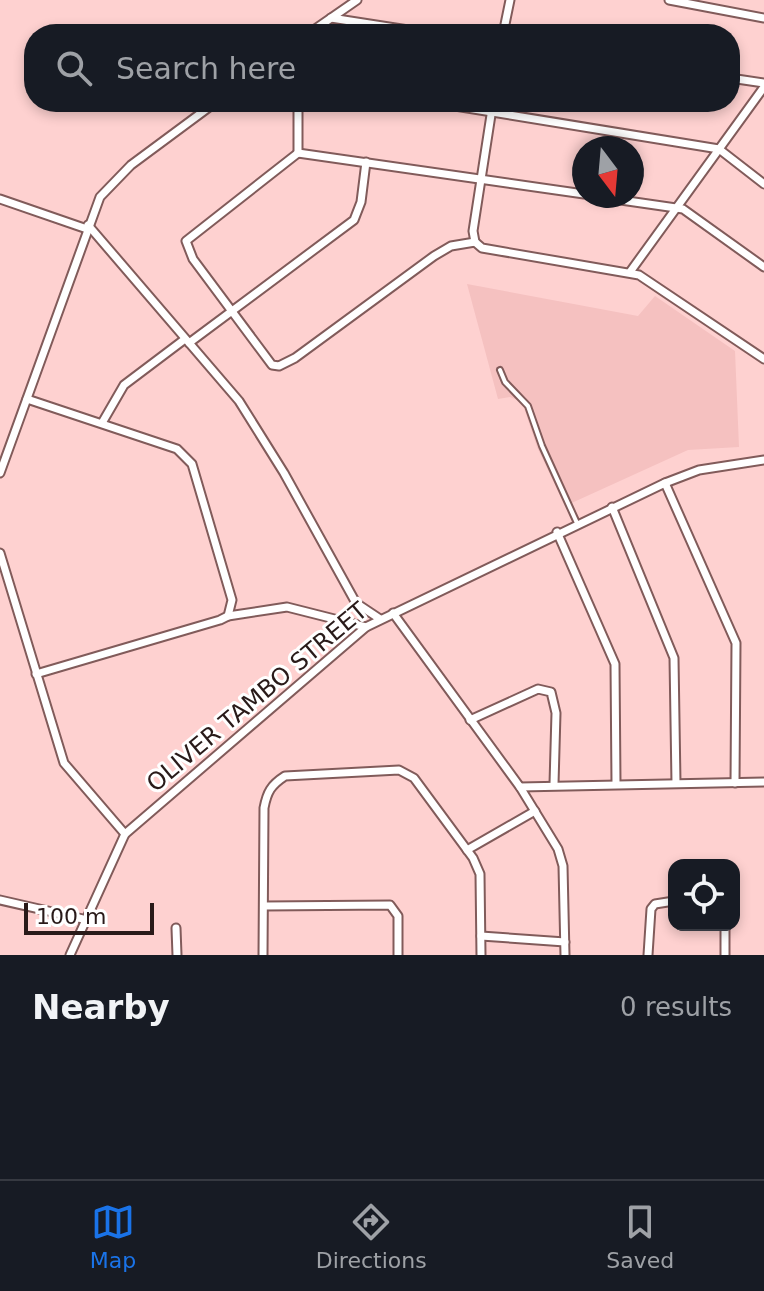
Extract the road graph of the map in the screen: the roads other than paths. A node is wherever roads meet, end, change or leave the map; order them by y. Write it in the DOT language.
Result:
graph roads {
  1 [pos="357,0"];
  2 [pos="510,0"];
  3 [pos="669,0"];
  4 [pos="710,0"];
  5 [pos="703,5"];
  6 [pos="331,18"];
  7 [pos="764,18"];
  8 [pos="322,24"];
  9 [pos="370,24"];
  10 [pos="505,24"];
  11 [pos="740,80"];
  12 [pos="764,85"];
  13 [pos="761,98"];
  14 [pos="203,112"];
  15 [pos="298,112"];
  16 [pos="492,112"];
  17 [pos="498,112"];
  18 [pos="719,149"];
  19 [pos="298,153"];
  20 [pos="366,162"];
  21 [pos="481,178"];
  22 [pos="764,184"];
  23 [pos="572,192"];
  24 [pos="0,199"];
  25 [pos="644,203"];
  26 [pos="676,207"];
  27 [pos="88,227"];
  28 [pos="475,242"];
  29 [pos="764,267"];
  30 [pos="630,272"];
  31 [pos="233,312"];
  32 [pos="187,341"];
  33 [pos="764,359"];
  34 [pos="500,370"];
  35 [pos="27,399"];
  36 [pos="102,423"];
  37 [pos="764,460"];
  38 [pos="0,473"];
  39 [pos="665,483"];
  40 [pos="612,507"];
  41 [pos="577,523"];
  42 [pos="557,532"];
  43 [pos="0,553"];
  44 [pos="393,613"];
  45 [pos="228,616"];
  46 [pos="380,619"];
  47 [pos="366,627"];
  48 [pos="36,674"];
  49 [pos="470,720"];
  50 [pos="764,782"];
  51 [pos="616,783"];
  52 [pos="676,783"];
  53 [pos="735,783"];
  54 [pos="554,784"];
  55 [pos="520,787"];
  56 [pos="535,811"];
  57 [pos="125,834"];
  58 [pos="467,850"];
  59 [pos="0,900"];
  60 [pos="668,902"];
  61 [pos="265,906"];
  62 [pos="83,919"];
  63 [pos="176,928"];
  64 [pos="725,931"];
  65 [pos="481,936"];
  66 [pos="565,942"];
  67 [pos="70,955"];
  68 [pos="177,955"];
  69 [pos="263,955"];
  70 [pos="398,955"];
  71 [pos="481,955"];
  72 [pos="565,955"];
  73 [pos="648,955"];
  74 [pos="725,955"];
  1 -- 6 [label="street"];
  2 -- 10 [label="street"];
  3 -- 5 [label="street"];
  4 -- 5 [label="street"];
  5 -- 7 [label="street"];
  6 -- 8 [label="street"];
  6 -- 9 [label="street"];
  11 -- 12 [label="street"];
  12 -- 13 [label="street"];
  13 -- 18 [label="street"];
  14 -- 27 [label="street"];
  15 -- 19 [label="street"];
  16 -- 21 [label="street"];
  17 -- 18 [label="street"];
  18 -- 22 [label="street"];
  18 -- 26 [label="street"];
  19 -- 20 [label="street"];
  19 -- 31 [label="street"];
  20 -- 21 [label="street"];
  20 -- 31 [label="street"];
  21 -- 23 [label="street"];
  21 -- 28 [label="street"];
  24 -- 27 [label="street"];
  25 -- 26 [label="street"];
  26 -- 29 [label="street"];
  26 -- 30 [label="street"];
  27 -- 32 [label="street"];
  27 -- 35 [label="street"];
  28 -- 30 [label="street"];
  28 -- 31 [label="street"];
  30 -- 33 [label="street"];
  31 -- 32 [label="street"];
  32 -- 36 [label="street"];
  32 -- 46 [label="street"];
  34 -- 41 [label="lane"];
  35 -- 36 [label="street"];
  35 -- 38 [label="street"];
  36 -- 45 [label="street"];
  37 -- 39 [label="street, OLIVER TAMBO STREET"];
  39 -- 40 [label="street, OLIVER TAMBO STREET"];
  39 -- 53 [label="street"];
  40 -- 41 [label="street, OLIVER TAMBO STREET"];
  40 -- 52 [label="street"];
  41 -- 42 [label="street, OLIVER TAMBO STREET"];
  42 -- 44 [label="street, OLIVER TAMBO STREET"];
  42 -- 51 [label="street"];
  43 -- 48 [label="street"];
  44 -- 46 [label="street, OLIVER TAMBO STREET"];
  44 -- 49 [label="street"];
  45 -- 47 [label="street"];
  45 -- 48 [label="street"];
  46 -- 47 [label="street, OLIVER TAMBO STREET"];
  47 -- 57 [label="street, OLIVER TAMBO STREET"];
  48 -- 57 [label="street"];
  49 -- 54 [label="street"];
  49 -- 55 [label="street"];
  50 -- 53 [label="street"];
  51 -- 52 [label="street"];
  51 -- 54 [label="street"];
  52 -- 53 [label="street"];
  54 -- 55 [label="street"];
  55 -- 56 [label="street"];
  56 -- 58 [label="street"];
  56 -- 66 [label="street"];
  57 -- 62 [label="street, OLIVER TAMBO STREET"];
  58 -- 61 [label="street"];
  58 -- 65 [label="street"];
  59 -- 62 [label="street"];
  60 -- 73 [label="street"];
  61 -- 69 [label="street"];
  61 -- 70 [label="street"];
  62 -- 67 [label="street, OLIVER TAMBO STREET"];
  63 -- 68 [label="street"];
  64 -- 74 [label="street"];
  65 -- 66 [label="street"];
  65 -- 71 [label="street"];
  66 -- 72 [label="street"];
}
